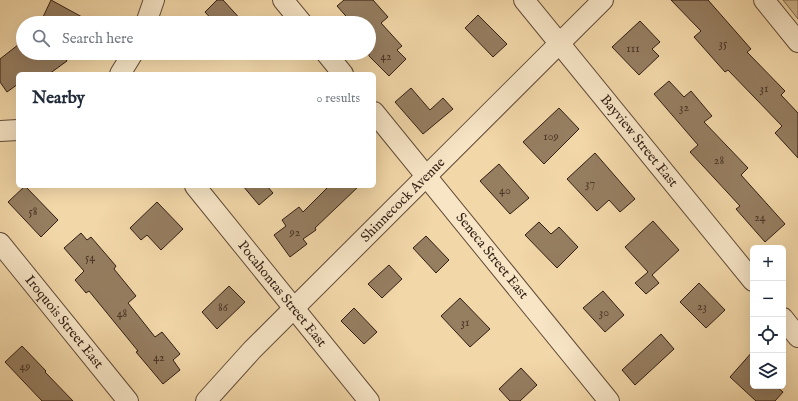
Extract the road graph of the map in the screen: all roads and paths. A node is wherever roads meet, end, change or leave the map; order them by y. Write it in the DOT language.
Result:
graph roads {
  1 [pos="283,0"];
  2 [pos="524,0"];
  3 [pos="602,0"];
  4 [pos="764,0"];
  5 [pos="296,16"];
  6 [pos="798,42"];
  7 [pos="560,43"];
  8 [pos="129,60"];
  9 [pos="332,60"];
  10 [pos="121,72"];
  11 [pos="341,72"];
  12 [pos="376,114"];
  13 [pos="16,130"];
  14 [pos="0,131"];
  15 [pos="427,176"];
  16 [pos="197,188"];
  17 [pos="0,243"];
  18 [pos="752,281"];
  19 [pos="294,309"];
  20 [pos="786,322"];
  21 [pos="798,337"];
  22 [pos="128,401"];
  23 [pos="206,401"];
  24 [pos="369,401"];
  25 [pos="609,401"];
  1 -- 5 [label="street"];
  2 -- 7 [label="street, Bayview Street East"];
  3 -- 7 [label="street, Shinnecock Avenue"];
  4 -- 6 [label="street"];
  7 -- 15 [label="street, Shinnecock Avenue"];
  7 -- 18 [label="street, Bayview Street East"];
  8 -- 10 [label="street"];
  9 -- 11 [label="street"];
  12 -- 15 [label="street, Seneca Street East"];
  13 -- 14 [label="street"];
  15 -- 19 [label="street, Shinnecock Avenue"];
  15 -- 25 [label="street, Seneca Street East"];
  16 -- 19 [label="street, Pocahontas Street East"];
  17 -- 22 [label="street, Iroquois Street East"];
  19 -- 23 [label="street, Shinnecock Avenue"];
  19 -- 24 [label="street, Pocahontas Street East"];
  20 -- 21 [label="street"];
}
